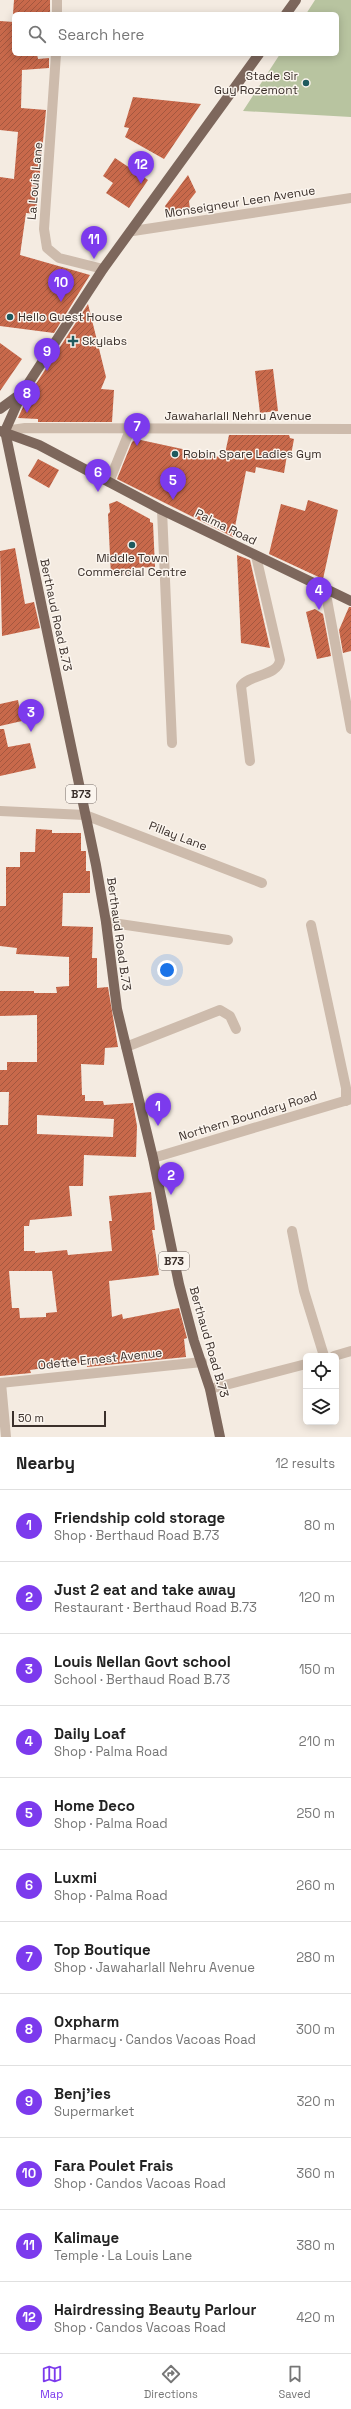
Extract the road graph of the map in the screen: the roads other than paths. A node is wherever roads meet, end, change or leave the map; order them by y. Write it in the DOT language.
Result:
graph roads {
  1 [pos="57,0"];
  2 [pos="296,0"];
  3 [pos="57,12"];
  4 [pos="287,12"];
  5 [pos="56,56"];
  6 [pos="258,56"];
  7 [pos="351,198"];
  8 [pos="133,231"];
  9 [pos="103,269"];
  10 [pos="22,393"];
  11 [pos="0,409"];
  12 [pos="351,429"];
  13 [pos="130,430"];
  14 [pos="2,431"];
  15 [pos="109,482"];
  16 [pos="162,510"];
  17 [pos="256,556"];
  18 [pos="325,589"];
  19 [pos="351,601"];
  20 [pos="351,729"];
  21 [pos="172,743"];
  22 [pos="250,761"];
  23 [pos="0,811"];
  24 [pos="85,814"];
  25 [pos="262,882"];
  26 [pos="106,922"];
  27 [pos="311,925"];
  28 [pos="228,940"];
  29 [pos="236,1029"];
  30 [pos="126,1047"];
  31 [pos="348,1100"];
  32 [pos="153,1158"];
  33 [pos="292,1232"];
  34 [pos="351,1351"];
  35 [pos="323,1353"];
  36 [pos="339,1355"];
  37 [pos="202,1362"];
  38 [pos="303,1365"];
  39 [pos="0,1383"];
  40 [pos="210,1389"];
  41 [pos="6,1437"];
  42 [pos="220,1437"];
  1 -- 3 [label="street"];
  2 -- 4 [label="main road"];
  5 -- 9 [label="street, La Louis Lane"];
  6 -- 8 [label="main road"];
  7 -- 8 [label="street, Monseigneur Leen Avenue"];
  8 -- 9 [label="main road"];
  9 -- 10 [label="main road"];
  10 -- 11 [label="main road"];
  10 -- 14 [label="main road"];
  12 -- 13 [label="street, Jawaharlall Nehru Avenue"];
  13 -- 14 [label="street, Jawaharlall Nehru Avenue"];
  13 -- 15 [label="street"];
  14 -- 15 [label="main road, Palma Road"];
  14 -- 24 [label="main road, Berthaud Road B.73 / B73"];
  15 -- 16 [label="main road, Palma Road"];
  16 -- 17 [label="main road, Palma Road"];
  16 -- 21 [label="street"];
  17 -- 18 [label="main road, Palma Road"];
  17 -- 22 [label="street"];
  18 -- 19 [label="main road, Palma Road"];
  18 -- 20 [label="street"];
  23 -- 24 [label="street, Pillay Lane"];
  24 -- 25 [label="street, Pillay Lane"];
  24 -- 26 [label="main road, Berthaud Road B.73 / B73"];
  26 -- 28 [label="street"];
  26 -- 30 [label="main road, Berthaud Road B.73 / B73"];
  27 -- 31 [label="street"];
  29 -- 30 [label="street"];
  30 -- 32 [label="main road, Berthaud Road B.73 / B73"];
  31 -- 32 [label="street, Northern Boundary Road"];
  32 -- 37 [label="main road, Berthaud Road B.73 / B73"];
  33 -- 35 [label="street"];
  34 -- 36 [label="street"];
  37 -- 39 [label="street, Odette Ernest Avenue"];
  37 -- 40 [label="main road, Berthaud Road B.73 / B73"];
  38 -- 40 [label="street"];
  39 -- 41 [label="street"];
  40 -- 42 [label="main road, Berthaud Road B.73 / B73"];
}
